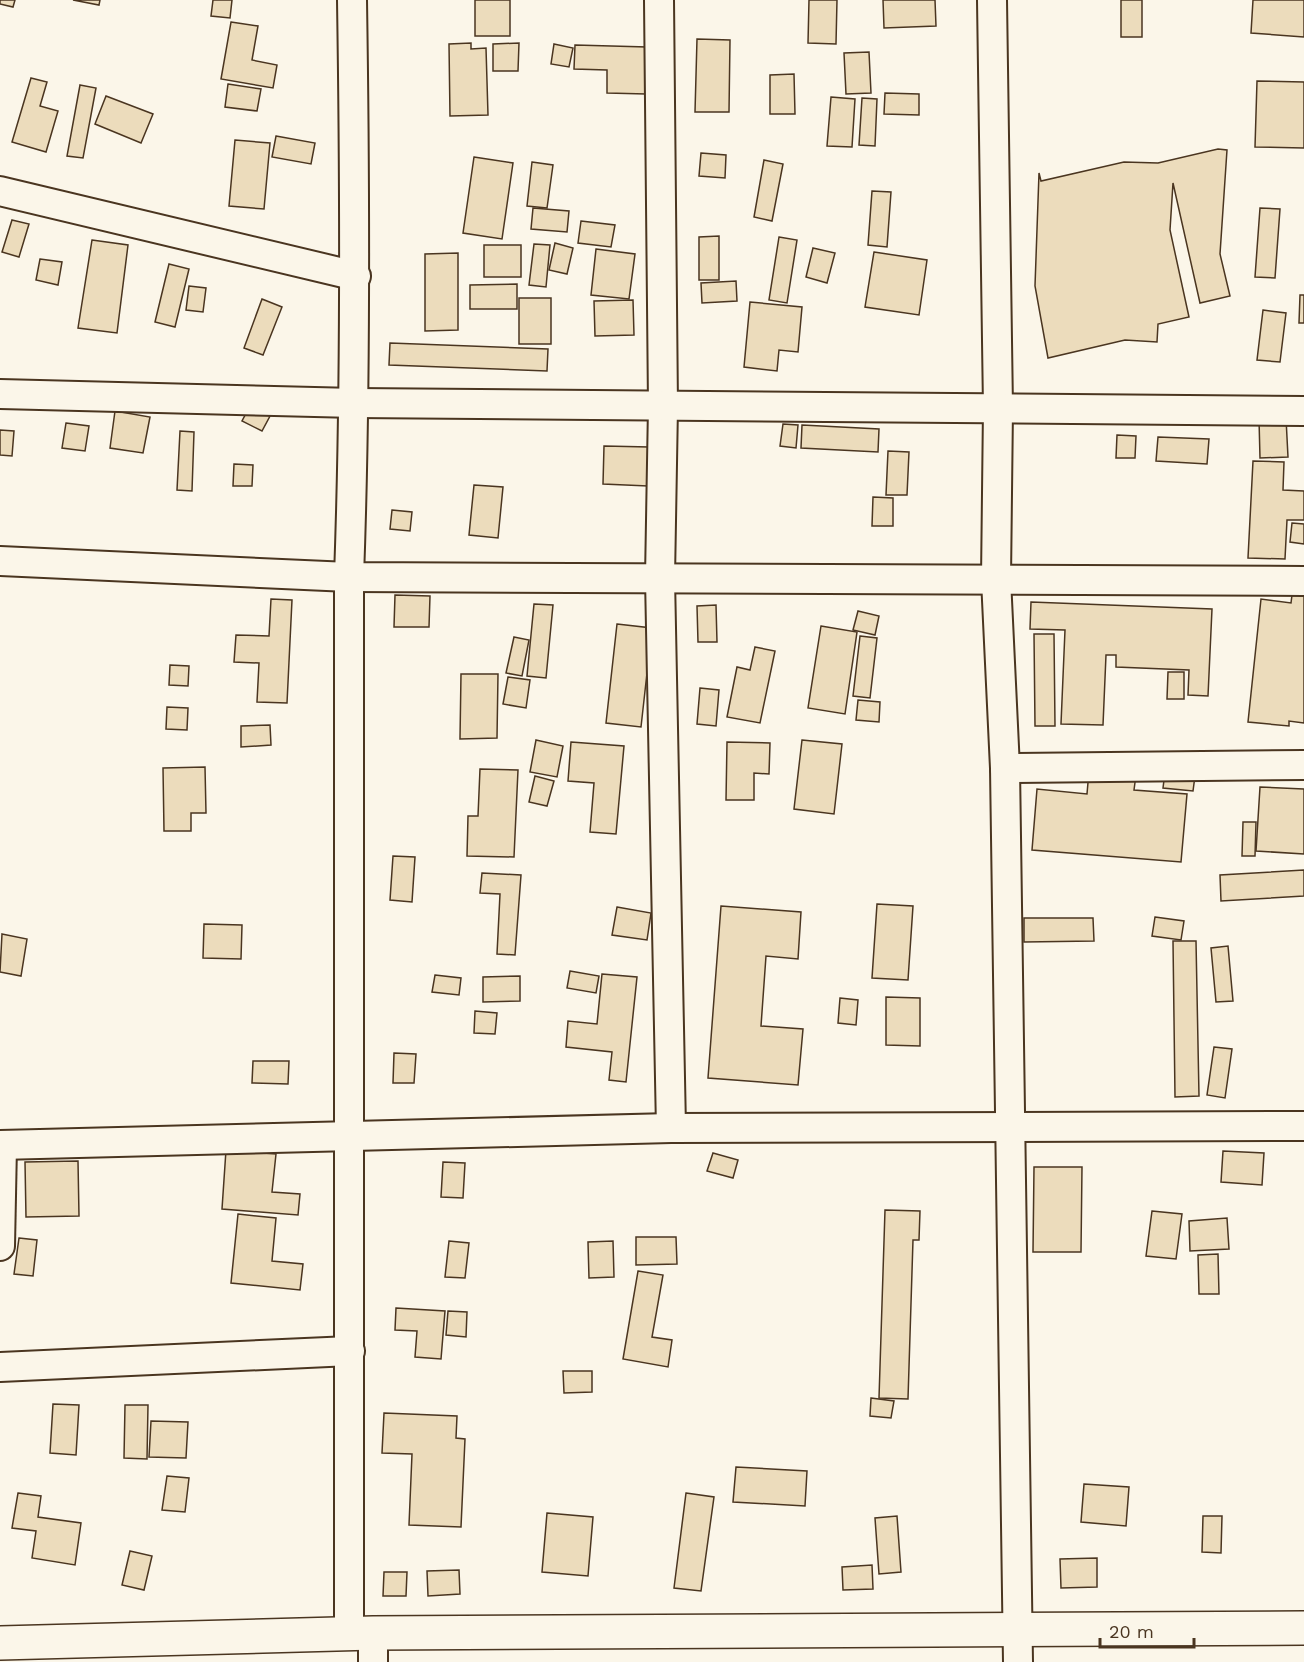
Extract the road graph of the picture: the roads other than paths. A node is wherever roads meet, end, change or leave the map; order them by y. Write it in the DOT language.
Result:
graph roads {
  1 [pos="352,0"];
  2 [pos="659,0"];
  3 [pos="992,0"];
  4 [pos="0,191"];
  5 [pos="356,276"];
  6 [pos="0,394"];
  7 [pos="355,403"];
  8 [pos="663,406"];
  9 [pos="998,408"];
  10 [pos="1304,411"];
  11 [pos="0,561"];
  12 [pos="349,577"];
  13 [pos="660,578"];
  14 [pos="996,579"];
  15 [pos="1304,581"];
  16 [pos="1304,765"];
  17 [pos="1005,768"];
  18 [pos="1304,1126"];
  19 [pos="1011,1127"];
  20 [pos="671,1128"];
  21 [pos="351,1136"];
  22 [pos="1,1144"];
  23 [pos="0,1246"];
  24 [pos="350,1351"];
  25 [pos="0,1367"];
  26 [pos="1304,1628"];
  27 [pos="1016,1630"];
  28 [pos="0,1643"];
  29 [pos="365,1643"];
  30 [pos="1017,1662"];
  1 -- 5 [label="street"];
  2 -- 8 [label="street"];
  3 -- 9 [label="street"];
  4 -- 5 [label="street"];
  5 -- 7 [label="street"];
  6 -- 7 [label="street"];
  7 -- 8 [label="street"];
  7 -- 12 [label="street"];
  8 -- 9 [label="street"];
  8 -- 13 [label="street"];
  9 -- 10 [label="street"];
  9 -- 14 [label="street"];
  11 -- 12 [label="street"];
  12 -- 13 [label="street"];
  12 -- 21 [label="street"];
  13 -- 14 [label="street"];
  13 -- 20 [label="street"];
  14 -- 15 [label="street"];
  14 -- 17 [label="street"];
  16 -- 17 [label="street"];
  17 -- 19 [label="street"];
  18 -- 19 [label="street"];
  19 -- 20 [label="street"];
  19 -- 27 [label="street"];
  20 -- 21 [label="street"];
  21 -- 22 [label="street"];
  21 -- 24 [label="street"];
  22 -- 23 [label="street"];
  24 -- 25 [label="street"];
  24 -- 29 [label="street"];
  26 -- 27 [label="main road"];
  27 -- 29 [label="main road"];
  27 -- 30 [label="street"];
  28 -- 29 [label="main road"];
}
